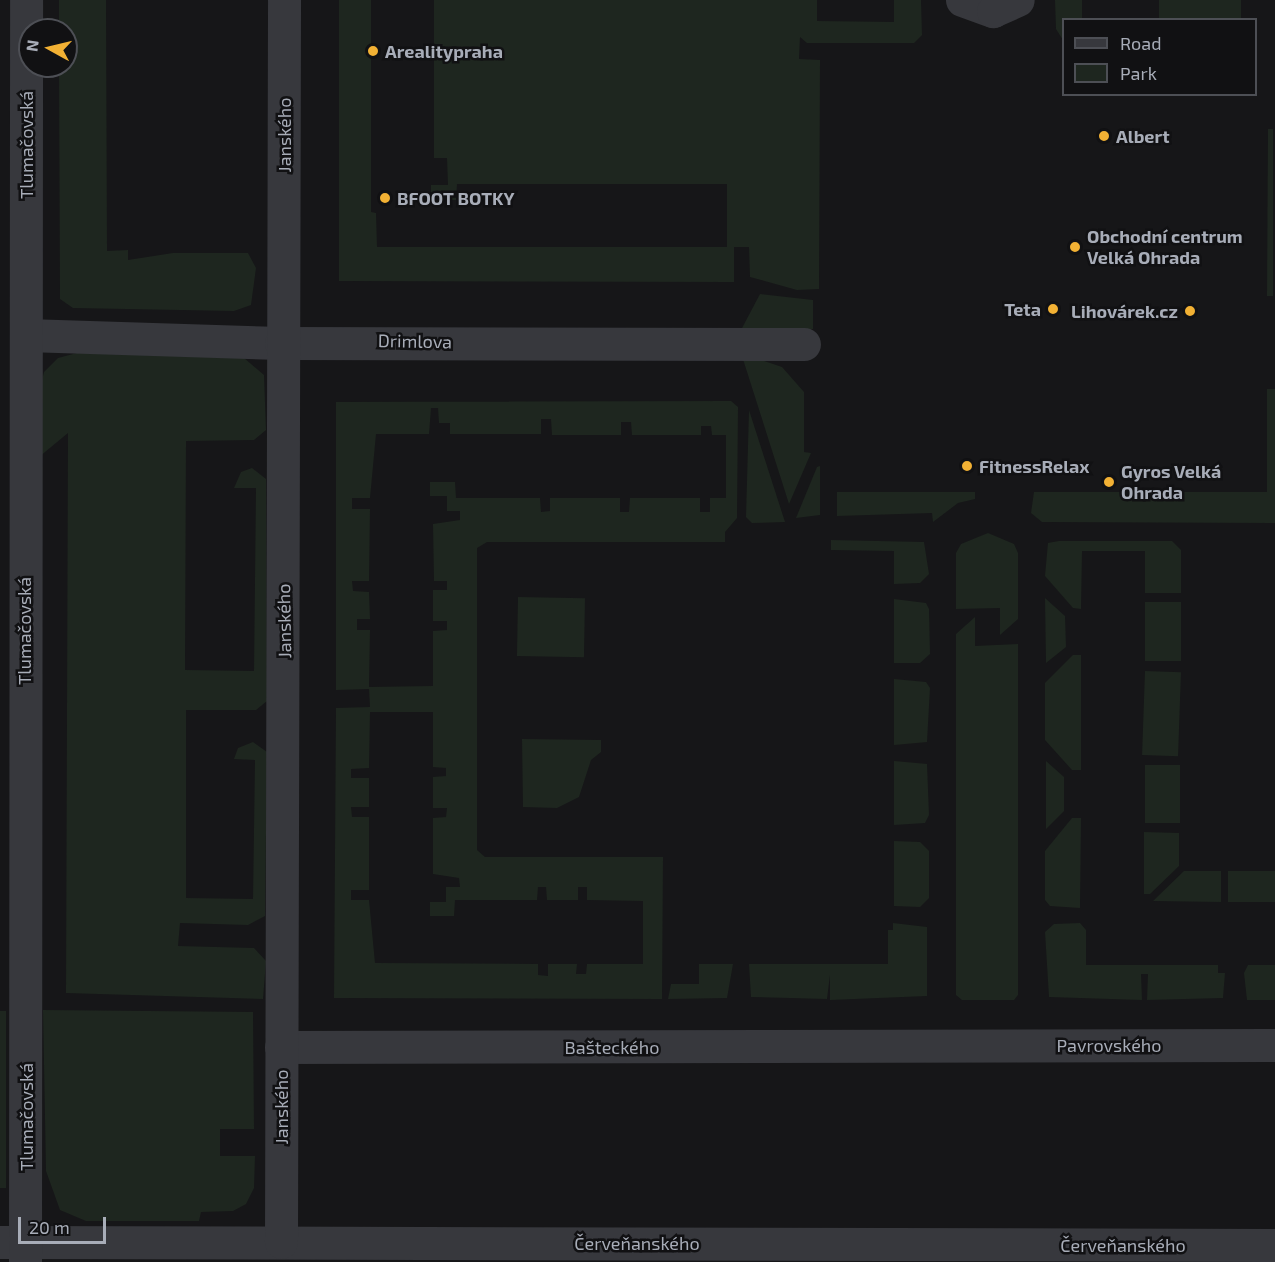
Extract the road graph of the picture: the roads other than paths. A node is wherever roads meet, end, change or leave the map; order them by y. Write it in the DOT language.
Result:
graph roads {
  1 [pos="26,0"];
  2 [pos="284,0"];
  3 [pos="962,0"];
  4 [pos="1018,0"];
  5 [pos="26,335"];
  6 [pos="281,343"];
  7 [pos="804,344"];
  8 [pos="12,466"];
  9 [pos="1275,1045"];
  10 [pos="282,1047"];
  11 [pos="943,1047"];
  12 [pos="281,1242"];
  13 [pos="1275,1245"];
  14 [pos="17,1249"];
  1 -- 5 [label="street, Tlumačovská"];
  2 -- 6 [label="street, Janského"];
  3 -- 4 [label="street"];
  5 -- 6 [label="street, Drimlova"];
  5 -- 8 [label="street, Tlumačovská"];
  6 -- 7 [label="street, Drimlova"];
  6 -- 10 [label="street, Janského"];
  8 -- 14 [label="street, Tlumačovská"];
  9 -- 11 [label="street, Pavrovského"];
  10 -- 11 [label="street, Bašteckého"];
  10 -- 12 [label="street, Janského"];
  12 -- 13 [label="street, Červeňanského"];
  12 -- 14 [label="street, Červeňanského"];
}
